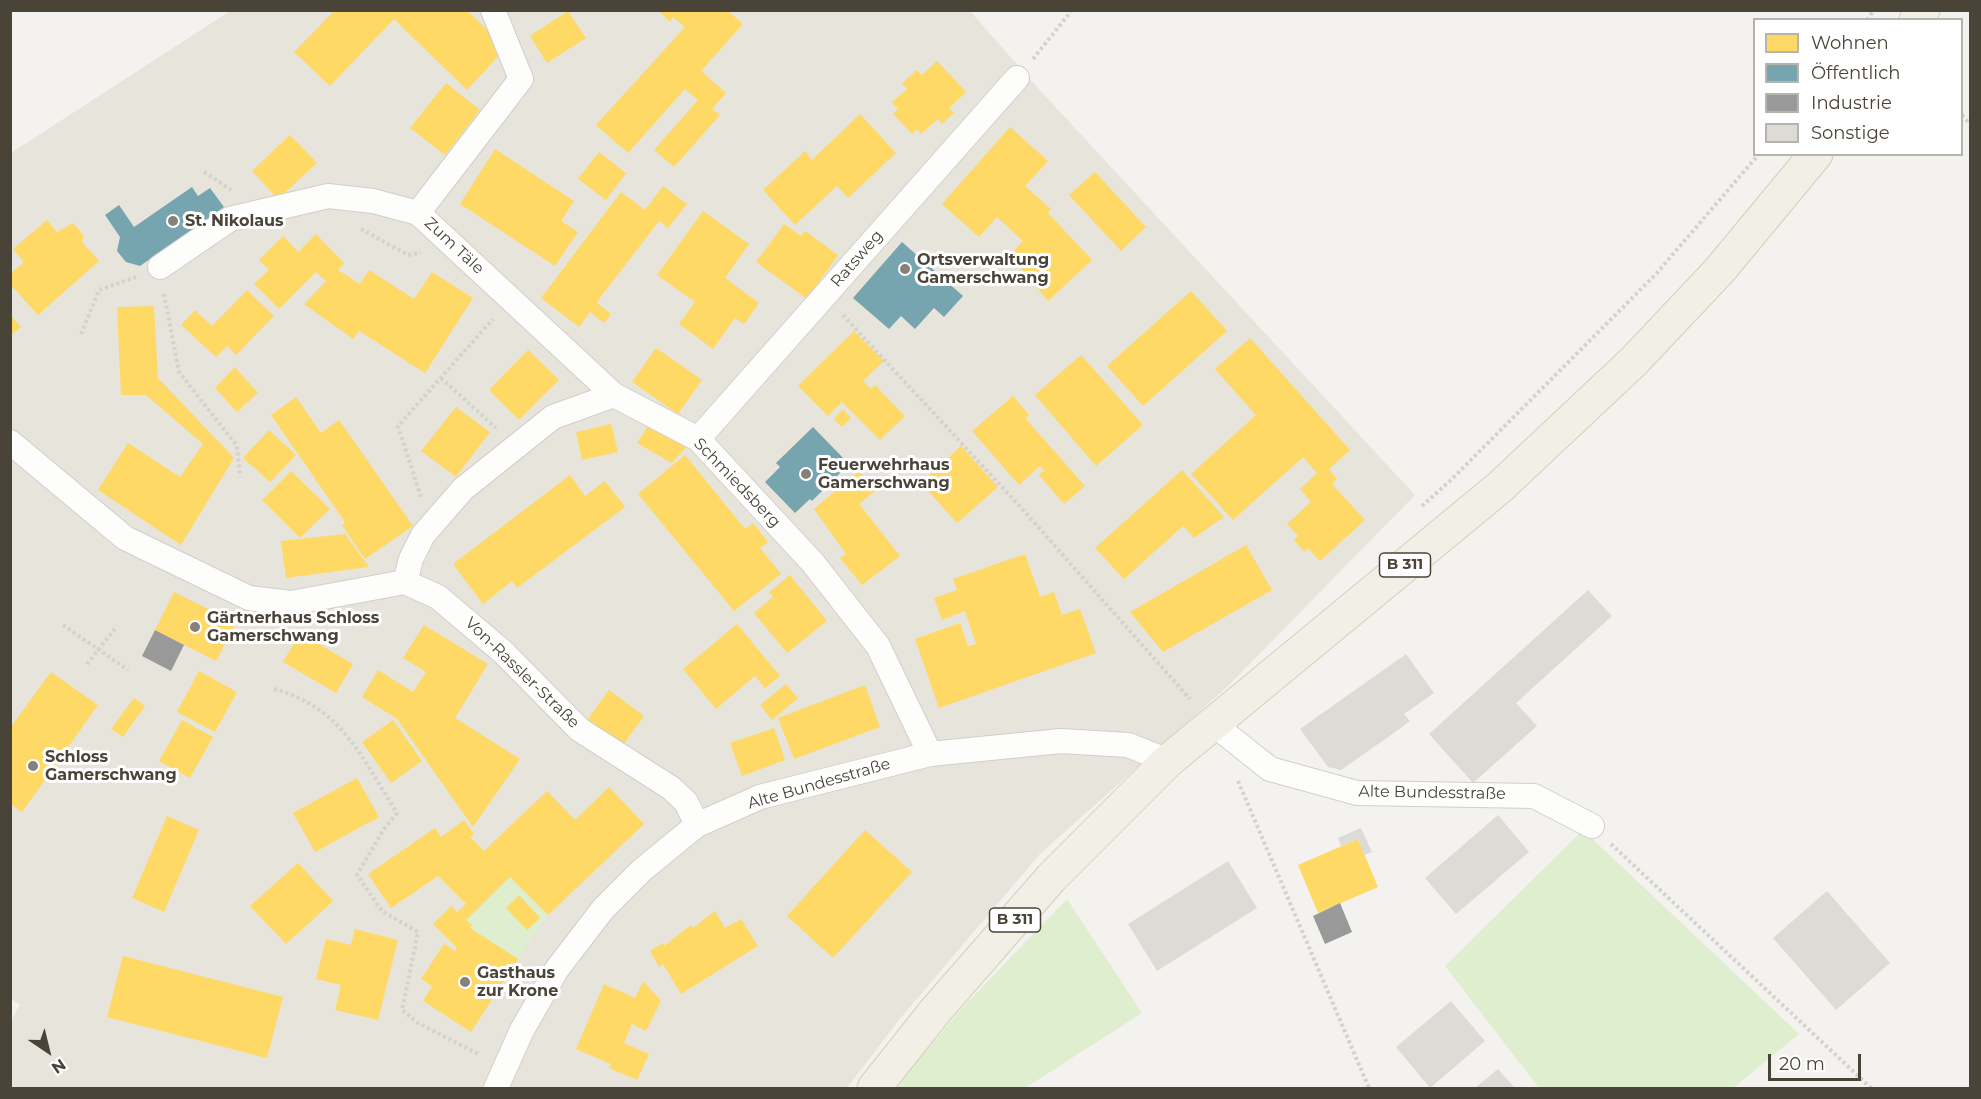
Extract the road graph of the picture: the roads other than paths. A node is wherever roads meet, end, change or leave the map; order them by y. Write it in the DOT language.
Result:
graph roads {
  1 [pos="493,10"];
  2 [pos="1017,78"];
  3 [pos="1814,156"];
  4 [pos="418,213"];
  5 [pos="160,267"];
  6 [pos="614,394"];
  7 [pos="698,439"];
  8 [pos="10,442"];
  9 [pos="405,582"];
  10 [pos="1212,723"];
  11 [pos="930,754"];
  12 [pos="1168,761"];
  13 [pos="697,825"];
  14 [pos="1592,826"];
  15 [pos="501,1078"];
  16 [pos="874,1089"];
  1 -- 4 [label="street, Zum Täle"];
  2 -- 7 [label="street, Ratsweg"];
  3 -- 10 [label="main road, B 311"];
  4 -- 5 [label="street"];
  4 -- 6 [label="street, Zum Täle"];
  6 -- 7 [label="street, Schmiedsberg"];
  6 -- 9 [label="street"];
  7 -- 11 [label="street, Schmiedsberg"];
  8 -- 9 [label="street"];
  9 -- 13 [label="street, Von-Rassler-Straße"];
  10 -- 12 [label="main road, B 311"];
  10 -- 14 [label="street, Alte Bundesstraße"];
  11 -- 12 [label="street, Alte Bundesstraße"];
  11 -- 13 [label="street, Alte Bundesstraße"];
  12 -- 16 [label="main road, B 311"];
  13 -- 15 [label="street, Alte Bundesstraße"];
}
